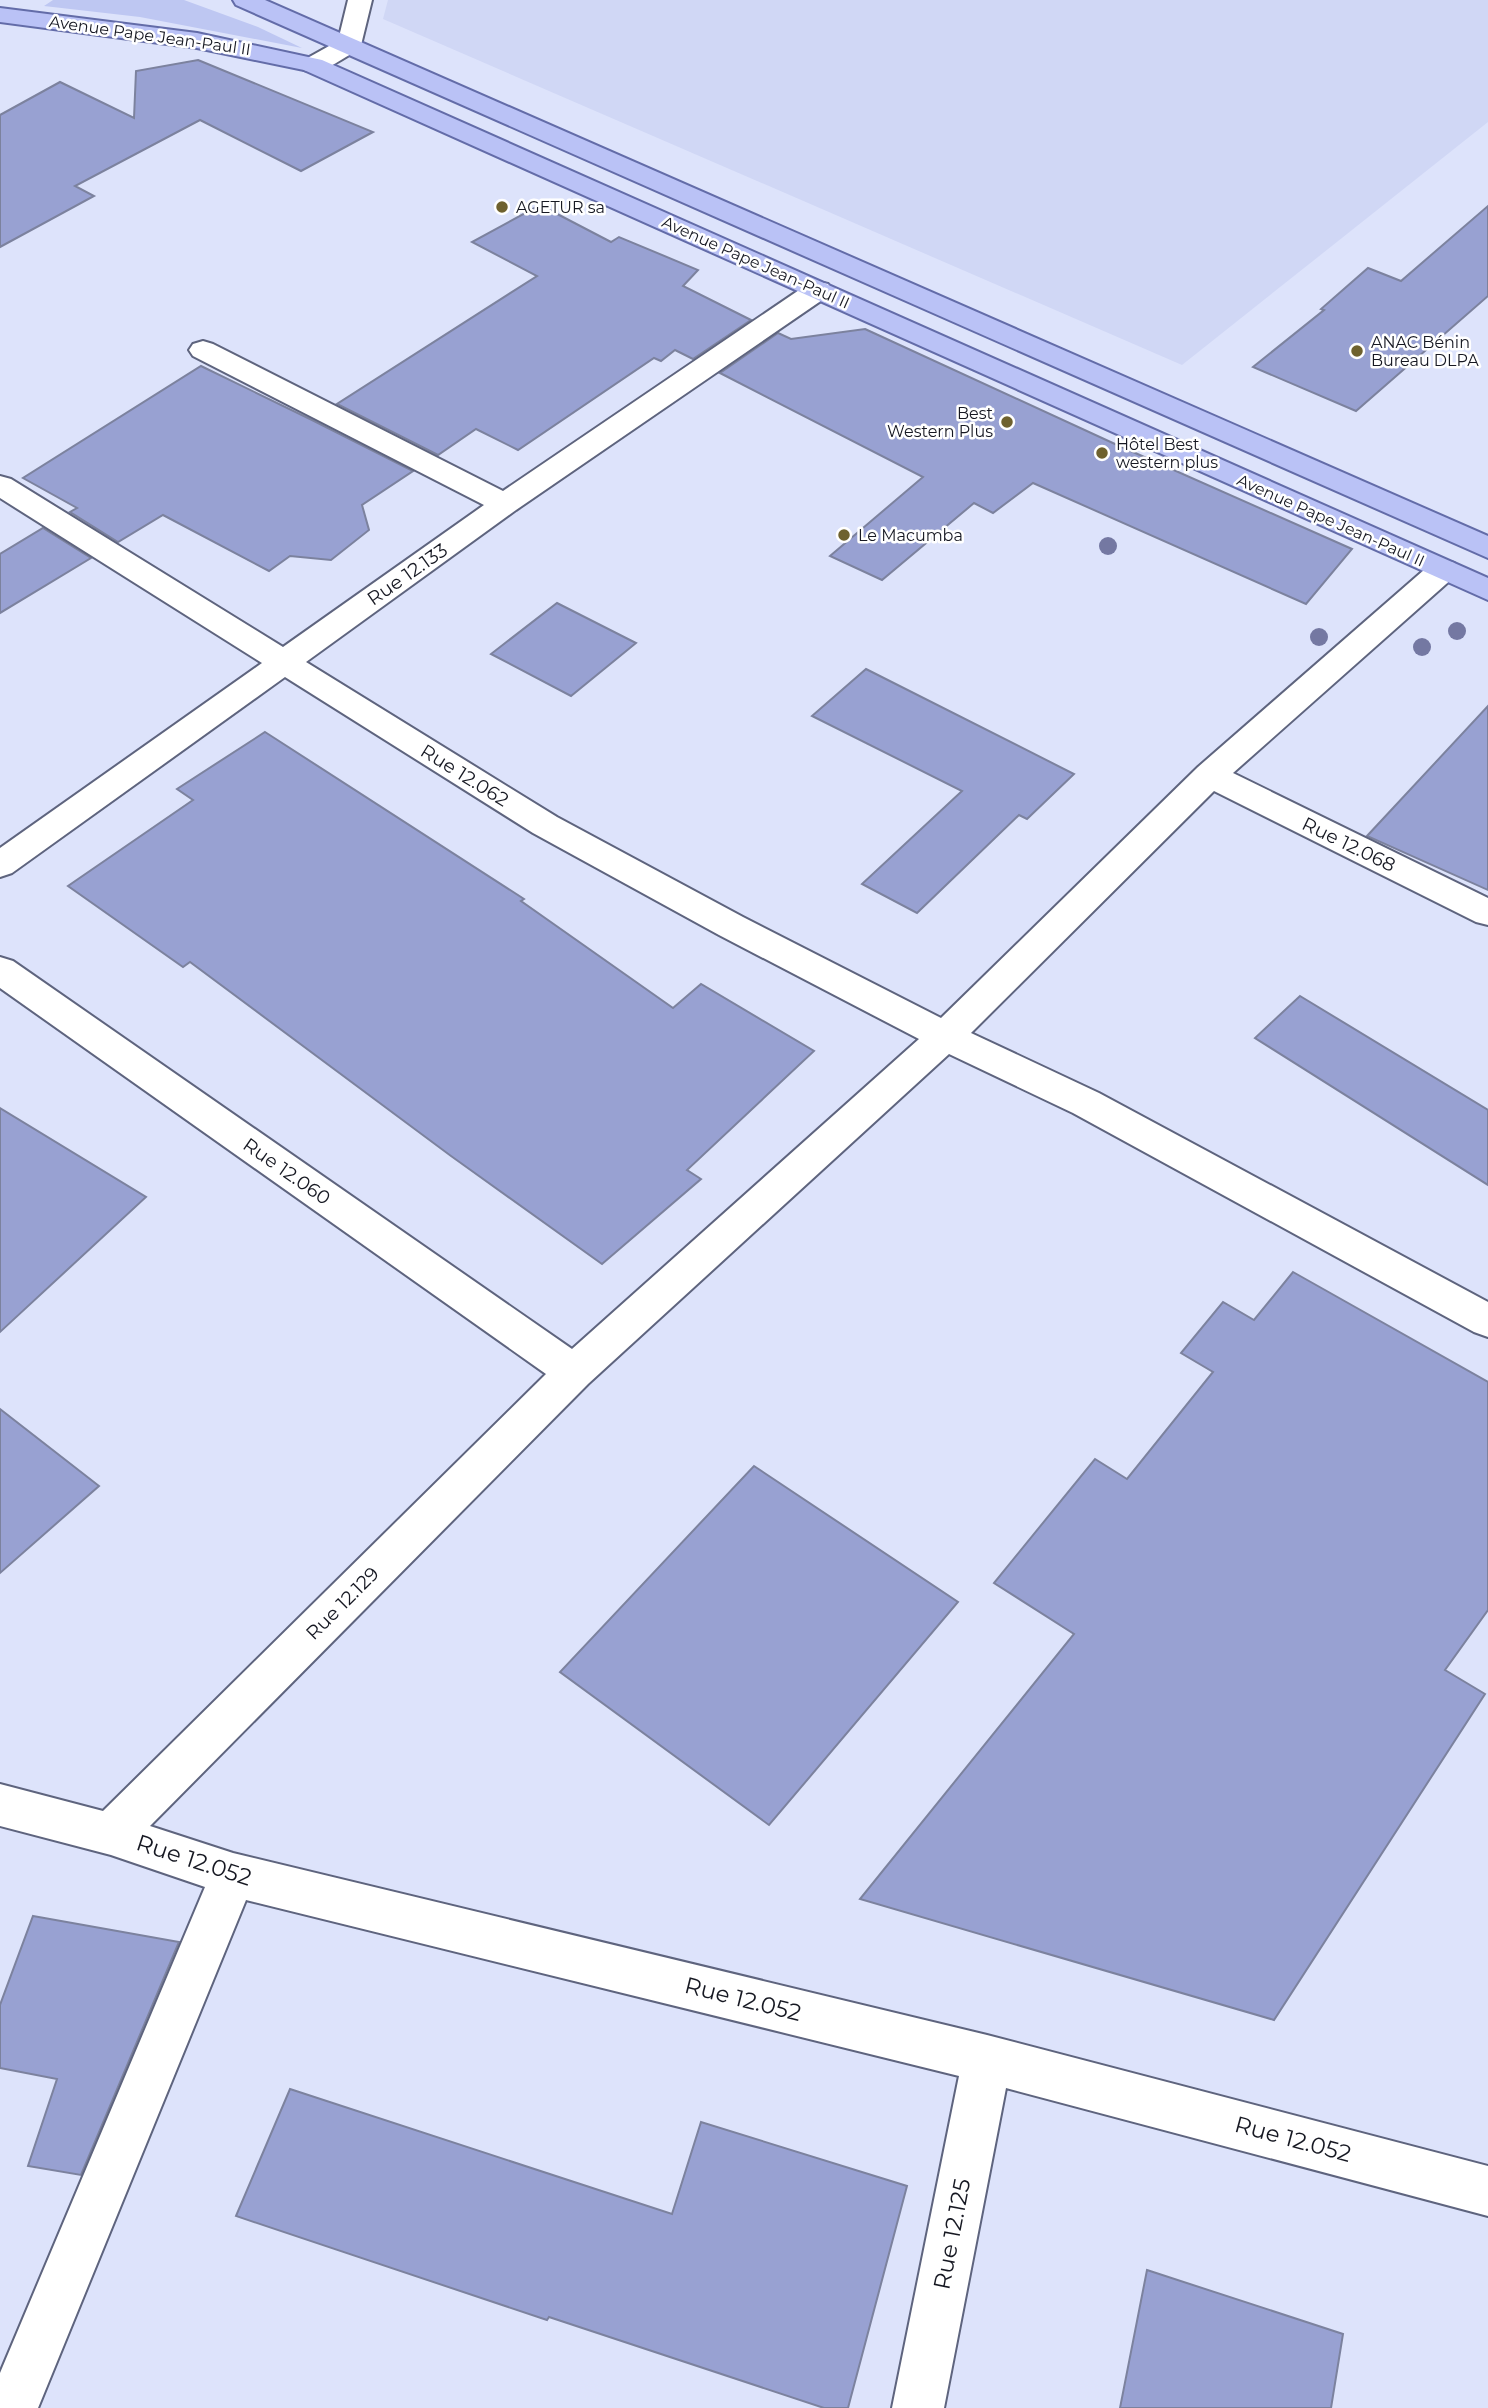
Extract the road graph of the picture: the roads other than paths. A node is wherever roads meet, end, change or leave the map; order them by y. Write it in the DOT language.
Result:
graph roads {
  1 [pos="245,0"];
  2 [pos="360,0"];
  3 [pos="0,15"];
  4 [pos="349,45"];
  5 [pos="313,65"];
  6 [pos="818,290"];
  7 [pos="203,350"];
  8 [pos="0,485"];
  9 [pos="505,504"];
  10 [pos="1488,548"];
  11 [pos="1443,570"];
  12 [pos="1488,590"];
  13 [pos="284,661"];
  14 [pos="1210,775"];
  15 [pos="0,865"];
  16 [pos="1488,913"];
  17 [pos="0,970"];
  18 [pos="945,1036"];
  19 [pos="1488,1321"];
  20 [pos="574,1371"];
  21 [pos="0,1805"];
  22 [pos="111,1833"];
  23 [pos="233,1875"];
  24 [pos="987,2059"];
  25 [pos="1488,2191"];
  26 [pos="12,2408"];
  27 [pos="918,2408"];
  1 -- 4 [label="main road, Avenue Pape Jean-Paul II"];
  2 -- 4 [label="street"];
  3 -- 5 [label="main road, Avenue Pape Jean-Paul II"];
  4 -- 5 [label="street"];
  4 -- 10 [label="main road, Avenue Pape Jean-Paul II"];
  5 -- 6 [label="main road, Avenue Pape Jean-Paul II"];
  6 -- 9 [label="street, Rue 12.133"];
  6 -- 11 [label="main road, Avenue Pape Jean-Paul II"];
  7 -- 9 [label="street"];
  8 -- 13 [label="street, Rue 12.062"];
  9 -- 13 [label="street, Rue 12.133"];
  11 -- 12 [label="main road, Avenue Pape Jean-Paul II"];
  11 -- 14 [label="street, Rue 12.129"];
  13 -- 15 [label="street, Rue 12.133"];
  13 -- 18 [label="street, Rue 12.062"];
  14 -- 16 [label="street, Rue 12.068"];
  14 -- 18 [label="street, Rue 12.129"];
  17 -- 20 [label="street, Rue 12.060"];
  18 -- 19 [label="street, Rue 12.062"];
  18 -- 20 [label="street, Rue 12.129"];
  20 -- 22 [label="street, Rue 12.129"];
  21 -- 22 [label="street, Rue 12.052"];
  22 -- 23 [label="street, Rue 12.052"];
  23 -- 24 [label="street, Rue 12.052"];
  23 -- 26 [label="street"];
  24 -- 25 [label="street, Rue 12.052"];
  24 -- 27 [label="street, Rue 12.125"];
}
